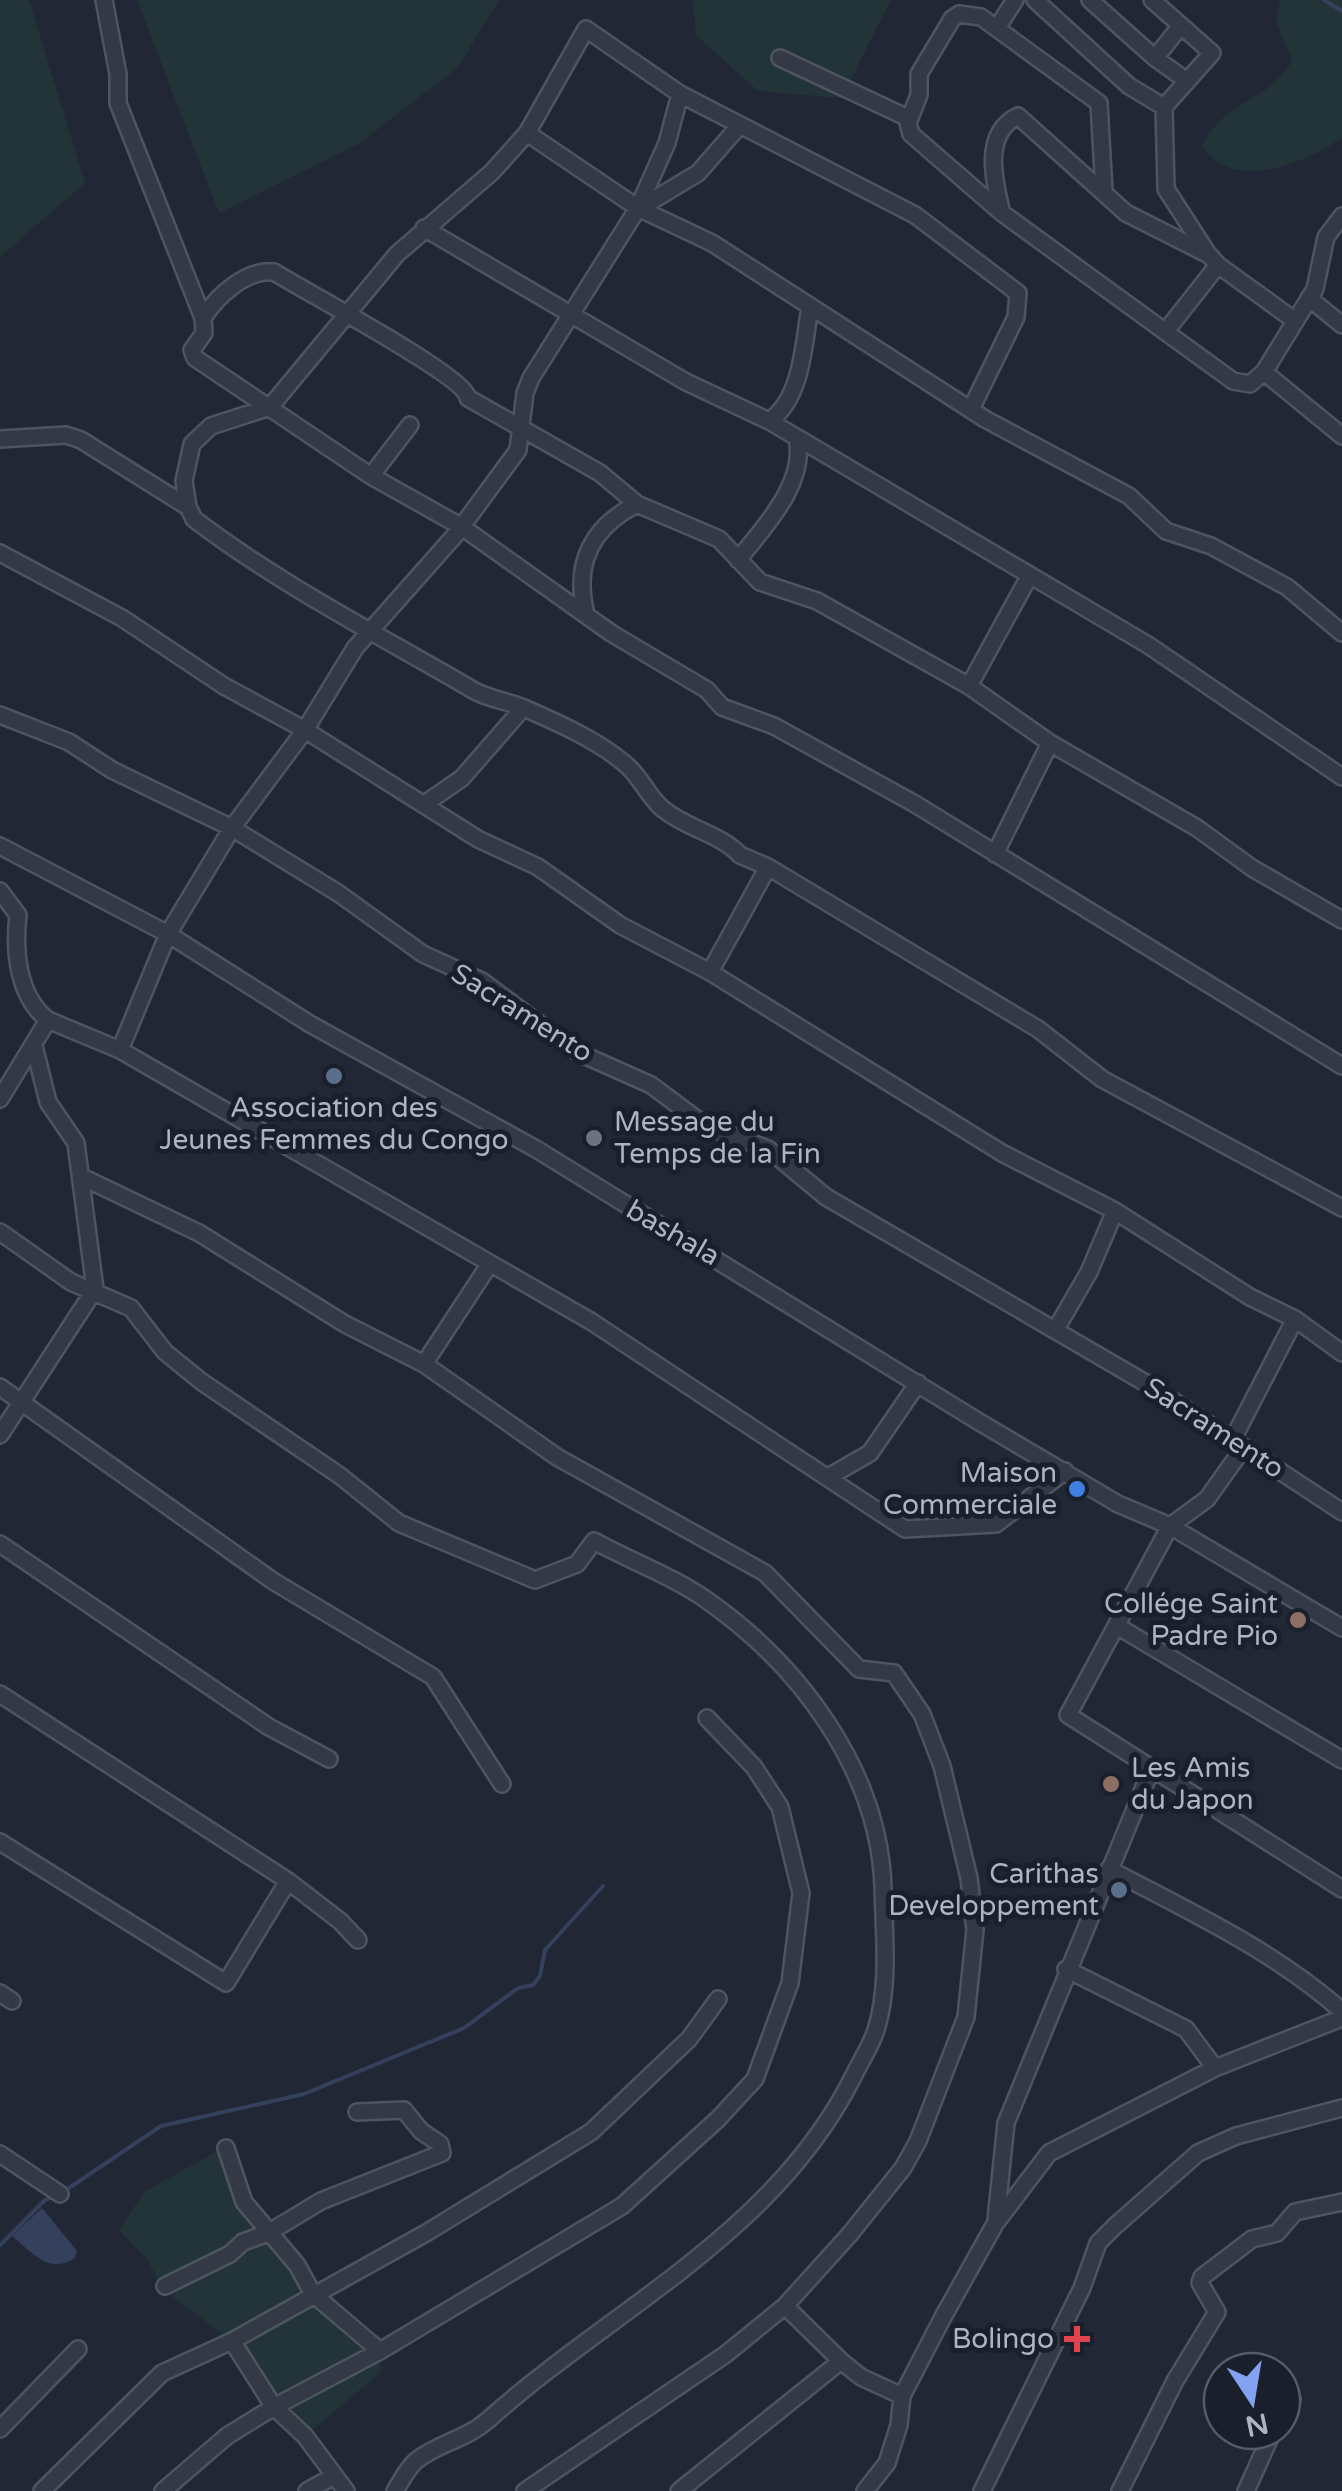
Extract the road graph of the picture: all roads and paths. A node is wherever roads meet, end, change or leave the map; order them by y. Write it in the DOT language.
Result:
graph roads {
  1 [pos="104,0"];
  2 [pos="1015,0"];
  3 [pos="1035,0"];
  4 [pos="1090,0"];
  5 [pos="1152,0"];
  6 [pos="958,7"];
  7 [pos="997,28"];
  8 [pos="1179,28"];
  9 [pos="780,58"];
  10 [pos="1155,58"];
  11 [pos="1188,81"];
  12 [pos="1129,86"];
  13 [pos="680,94"];
  14 [pos="1099,103"];
  15 [pos="1164,107"];
  16 [pos="908,118"];
  17 [pos="740,125"];
  18 [pos="527,133"];
  19 [pos="1104,191"];
  20 [pos="639,208"];
  21 [pos="1002,213"];
  22 [pos="1342,216"];
  23 [pos="424,228"];
  24 [pos="1213,260"];
  25 [pos="1309,298"];
  26 [pos="810,306"];
  27 [pos="571,314"];
  28 [pos="345,316"];
  29 [pos="203,318"];
  30 [pos="1294,320"];
  31 [pos="1342,324"];
  32 [pos="1166,331"];
  33 [pos="1264,372"];
  34 [pos="270,407"];
  35 [pos="971,408"];
  36 [pos="769,421"];
  37 [pos="410,425"];
  38 [pos="523,431"];
  39 [pos="1342,436"];
  40 [pos="798,438"];
  41 [pos="0,439"];
  42 [pos="371,476"];
  43 [pos="637,504"];
  44 [pos="188,507"];
  45 [pos="462,527"];
  46 [pos="0,553"];
  47 [pos="738,560"];
  48 [pos="1030,575"];
  49 [pos="584,610"];
  50 [pos="370,633"];
  51 [pos="1342,633"];
  52 [pos="969,686"];
  53 [pos="523,708"];
  54 [pos="0,715"];
  55 [pos="306,730"];
  56 [pos="1050,743"];
  57 [pos="1342,777"];
  58 [pos="426,804"];
  59 [pos="232,828"];
  60 [pos="0,846"];
  61 [pos="994,854"];
  62 [pos="768,867"];
  63 [pos="0,890"];
  64 [pos="1342,920"];
  65 [pos="168,934"];
  66 [pos="710,972"];
  67 [pos="48,1020"];
  68 [pos="34,1046"];
  69 [pos="120,1050"];
  70 [pos="1342,1066"];
  71 [pos="0,1099"];
  72 [pos="82,1177"];
  73 [pos="1342,1208"];
  74 [pos="1114,1211"];
  75 [pos="0,1232"];
  76 [pos="490,1264"];
  77 [pos="94,1289"];
  78 [pos="1295,1319"];
  79 [pos="1056,1328"];
  80 [pos="1342,1352"];
  81 [pos="424,1364"];
  82 [pos="918,1383"];
  83 [pos="0,1387"];
  84 [pos="19,1404"];
  85 [pos="0,1435"];
  86 [pos="1239,1442"];
  87 [pos="1065,1471"];
  88 [pos="830,1476"];
  89 [pos="1342,1512"];
  90 [pos="1170,1526"];
  91 [pos="0,1544"];
  92 [pos="1117,1626"];
  93 [pos="1342,1628"];
  94 [pos="0,1694"];
  95 [pos="707,1718"];
  96 [pos="329,1760"];
  97 [pos="1342,1760"];
  98 [pos="1150,1770"];
  99 [pos="502,1784"];
  100 [pos="0,1842"];
  101 [pos="1109,1870"];
  102 [pos="288,1881"];
  103 [pos="1342,1888"];
  104 [pos="358,1940"];
  105 [pos="1066,1968"];
  106 [pos="718,1999"];
  107 [pos="1342,2015"];
  108 [pos="1215,2068"];
  109 [pos="1342,2108"];
  110 [pos="358,2112"];
  111 [pos="226,2148"];
  112 [pos="0,2154"];
  113 [pos="60,2194"];
  114 [pos="1342,2202"];
  115 [pos="995,2224"];
  116 [pos="268,2234"];
  117 [pos="166,2286"];
  118 [pos="313,2294"];
  119 [pos="785,2306"];
  120 [pos="232,2341"];
  121 [pos="78,2350"];
  122 [pos="380,2352"];
  123 [pos="841,2360"];
  124 [pos="902,2396"];
  125 [pos="274,2406"];
  126 [pos="0,2429"];
  127 [pos="1264,2451"];
  128 [pos="334,2476"];
  129 [pos="42,2491"];
  130 [pos="163,2491"];
  131 [pos="307,2491"];
  132 [pos="346,2491"];
  133 [pos="395,2491"];
  134 [pos="524,2491"];
  135 [pos="679,2491"];
  136 [pos="865,2491"];
  137 [pos="982,2491"];
  138 [pos="1120,2491"];
  139 [pos="1246,2491"];
  1 -- 29 [label="street"];
  2 -- 7 [label="street"];
  3 -- 12 [label="street"];
  4 -- 10 [label="street"];
  5 -- 8 [label="street"];
  6 -- 7 [label="street"];
  6 -- 16 [label="street"];
  7 -- 14 [label="street"];
  8 -- 10 [label="street"];
  8 -- 11 [label="street"];
  9 -- 16 [label="street"];
  10 -- 11 [label="street"];
  11 -- 15 [label="street"];
  12 -- 14 [label="street"];
  12 -- 15 [label="street"];
  13 -- 17 [label="street"];
  13 -- 18 [label="street"];
  13 -- 20 [label="street"];
  14 -- 19 [label="street"];
  15 -- 24 [label="street"];
  16 -- 21 [label="street"];
  17 -- 20 [label="street"];
  17 -- 35 [label="street"];
  18 -- 20 [label="street"];
  18 -- 23 [label="street"];
  19 -- 21 [label="street"];
  19 -- 24 [label="street"];
  20 -- 26 [label="street"];
  20 -- 27 [label="street"];
  21 -- 32 [label="street"];
  22 -- 25 [label="street"];
  23 -- 27 [label="street"];
  23 -- 28 [label="street"];
  24 -- 30 [label="street"];
  24 -- 32 [label="street"];
  25 -- 30 [label="street"];
  25 -- 31 [label="street"];
  26 -- 35 [label="street"];
  26 -- 36 [label="street"];
  27 -- 36 [label="street"];
  27 -- 38 [label="street"];
  28 -- 29 [label="street"];
  28 -- 34 [label="street"];
  28 -- 38 [label="street"];
  29 -- 34 [label="street"];
  30 -- 33 [label="street"];
  32 -- 33 [label="street"];
  33 -- 39 [label="street"];
  34 -- 42 [label="street"];
  34 -- 44 [label="street"];
  35 -- 51 [label="street"];
  36 -- 40 [label="street"];
  37 -- 42 [label="street"];
  38 -- 43 [label="street"];
  38 -- 45 [label="street"];
  40 -- 47 [label="street"];
  40 -- 48 [label="street"];
  41 -- 44 [label="street"];
  42 -- 45 [label="street"];
  43 -- 47 [label="street"];
  43 -- 49 [label="street"];
  44 -- 50 [label="street"];
  45 -- 49 [label="street"];
  45 -- 50 [label="street"];
  46 -- 55 [label="street"];
  47 -- 52 [label="street"];
  48 -- 52 [label="street"];
  48 -- 57 [label="street"];
  49 -- 61 [label="street"];
  50 -- 53 [label="street"];
  50 -- 55 [label="street"];
  52 -- 56 [label="street"];
  53 -- 58 [label="street"];
  53 -- 62 [label="street"];
  54 -- 59 [label="street, Sacramento"];
  55 -- 58 [label="street"];
  55 -- 59 [label="street"];
  56 -- 61 [label="street"];
  56 -- 64 [label="street"];
  58 -- 66 [label="street"];
  59 -- 65 [label="street"];
  59 -- 79 [label="street, Sacramento"];
  60 -- 65 [label="street, bashala"];
  61 -- 70 [label="street"];
  62 -- 66 [label="street"];
  62 -- 73 [label="street"];
  63 -- 67 [label="street"];
  65 -- 69 [label="street"];
  65 -- 82 [label="street, bashala"];
  66 -- 74 [label="street"];
  67 -- 68 [label="street"];
  67 -- 69 [label="street"];
  68 -- 71 [label="street"];
  68 -- 72 [label="street"];
  69 -- 76 [label="street"];
  72 -- 77 [label="street"];
  72 -- 81 [label="street"];
  74 -- 78 [label="street"];
  74 -- 79 [label="street"];
  75 -- 77 [label="street"];
  76 -- 81 [label="street"];
  76 -- 88 [label="street"];
  77 -- 84 [label="street"];
  77 -- 133 [label="street"];
  78 -- 80 [label="street"];
  78 -- 86 [label="street"];
  79 -- 86 [label="street, Sacramento"];
  81 -- 119 [label="street"];
  82 -- 87 [label="street, bashala"];
  82 -- 88 [label="street"];
  83 -- 84 [label="street"];
  84 -- 85 [label="street"];
  84 -- 99 [label="street"];
  86 -- 89 [label="street, Sacramento"];
  86 -- 90 [label="street"];
  87 -- 88 [label="street"];
  87 -- 90 [label="street, bashala"];
  90 -- 92 [label="street"];
  90 -- 93 [label="street, bashala"];
  91 -- 96 [label="street"];
  92 -- 97 [label="street"];
  92 -- 98 [label="street"];
  94 -- 102 [label="street"];
  95 -- 122 [label="street"];
  98 -- 101 [label="street"];
  98 -- 103 [label="street"];
  100 -- 102 [label="street"];
  101 -- 105 [label="street"];
  101 -- 107 [label="street"];
  102 -- 104 [label="street"];
  105 -- 108 [label="street"];
  105 -- 115 [label="street"];
  106 -- 118 [label="street"];
  107 -- 108 [label="street"];
  108 -- 115 [label="street"];
  109 -- 137 [label="street"];
  110 -- 116 [label="street"];
  111 -- 116 [label="street"];
  112 -- 113 [label="street"];
  114 -- 138 [label="street"];
  115 -- 124 [label="street"];
  116 -- 117 [label="street"];
  116 -- 118 [label="street"];
  118 -- 120 [label="street"];
  118 -- 122 [label="street"];
  119 -- 123 [label="street"];
  119 -- 134 [label="street"];
  120 -- 125 [label="street"];
  120 -- 129 [label="street"];
  121 -- 126 [label="street"];
  122 -- 125 [label="street"];
  123 -- 124 [label="street"];
  123 -- 135 [label="street"];
  124 -- 136 [label="street"];
  125 -- 128 [label="street"];
  125 -- 130 [label="street"];
  127 -- 139 [label="street"];
  128 -- 131 [label="street"];
  128 -- 132 [label="street"];
}
